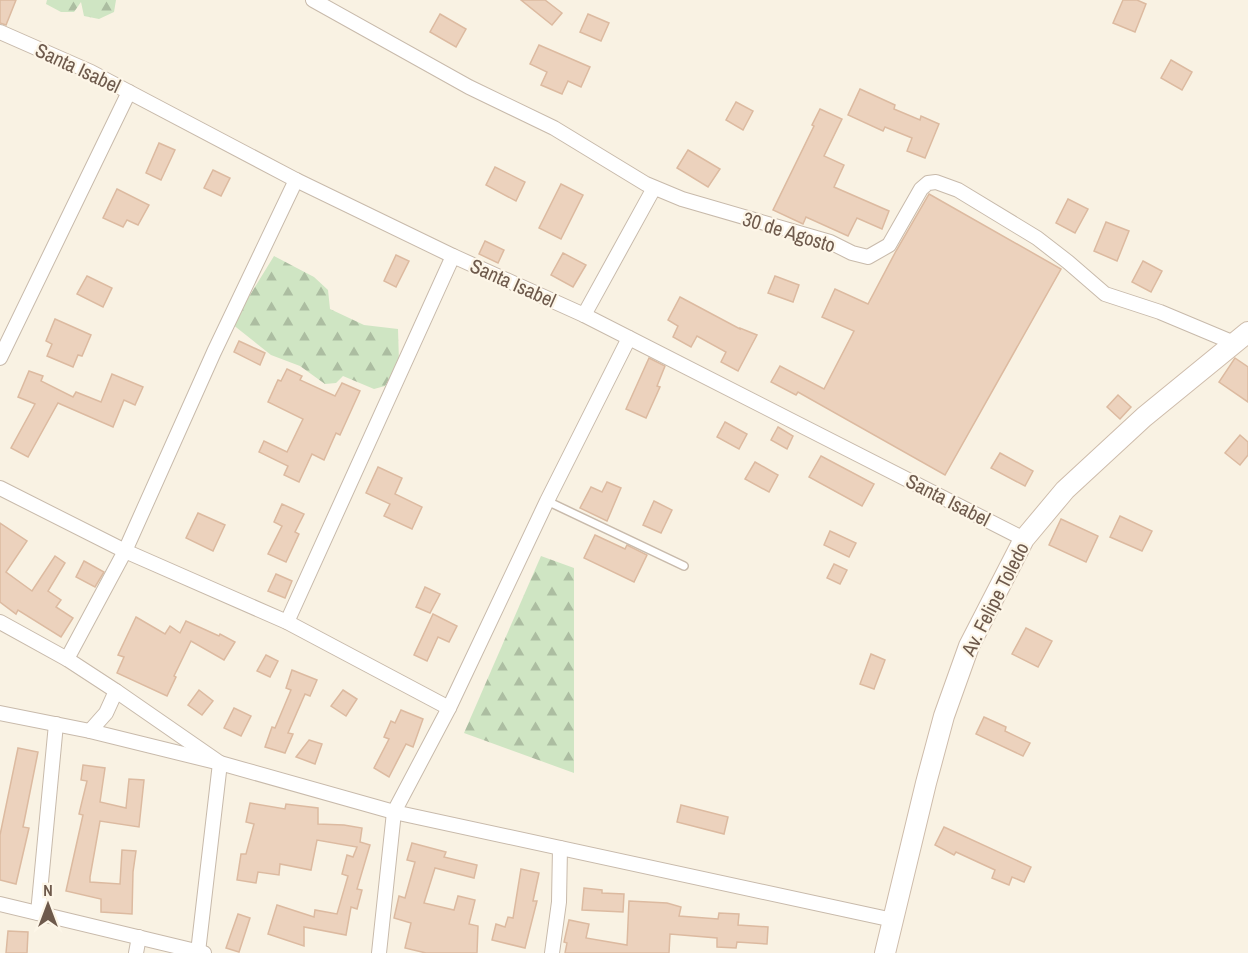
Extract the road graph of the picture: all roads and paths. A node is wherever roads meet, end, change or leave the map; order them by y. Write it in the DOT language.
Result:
graph roads {
  1 [pos="313,0"];
  2 [pos="0,32"];
  3 [pos="129,92"];
  4 [pos="296,180"];
  5 [pos="654,188"];
  6 [pos="453,256"];
  7 [pos="584,315"];
  8 [pos="1241,337"];
  9 [pos="629,338"];
  10 [pos="0,358"];
  11 [pos="0,488"];
  12 [pos="547,501"];
  13 [pos="1024,539"];
  14 [pos="125,551"];
  15 [pos="684,566"];
  16 [pos="0,622"];
  17 [pos="287,622"];
  18 [pos="67,659"];
  19 [pos="116,691"];
  20 [pos="449,708"];
  21 [pos="0,713"];
  22 [pos="56,724"];
  23 [pos="90,731"];
  24 [pos="220,763"];
  25 [pos="394,812"];
  26 [pos="560,848"];
  27 [pos="0,904"];
  28 [pos="38,913"];
  29 [pos="893,920"];
  30 [pos="140,938"];
  31 [pos="201,952"];
  32 [pos="136,953"];
  33 [pos="380,953"];
  34 [pos="552,953"];
  35 [pos="885,953"];
  1 -- 5 [label="street, 30 de Agosto"];
  2 -- 3 [label="street, Santa Isabel"];
  3 -- 4 [label="street, Santa Isabel"];
  3 -- 10 [label="street"];
  4 -- 6 [label="street, Santa Isabel"];
  4 -- 14 [label="street"];
  5 -- 7 [label="street"];
  5 -- 8 [label="street, 30 de Agosto"];
  6 -- 7 [label="street, Santa Isabel"];
  6 -- 17 [label="street"];
  7 -- 9 [label="street, Santa Isabel"];
  8 -- 13 [label="main road, Av. Felipe Toledo"];
  9 -- 12 [label="street"];
  9 -- 13 [label="street, Santa Isabel"];
  11 -- 14 [label="street"];
  12 -- 15 [label="lane"];
  12 -- 20 [label="street"];
  13 -- 29 [label="main road, Av. Felipe Toledo"];
  14 -- 17 [label="street"];
  14 -- 18 [label="street"];
  16 -- 18 [label="street"];
  17 -- 20 [label="street"];
  18 -- 19 [label="street"];
  19 -- 23 [label="street"];
  19 -- 24 [label="street"];
  20 -- 25 [label="street"];
  21 -- 22 [label="street"];
  22 -- 23 [label="street"];
  22 -- 28 [label="street"];
  23 -- 24 [label="street"];
  24 -- 25 [label="street"];
  24 -- 31 [label="street"];
  25 -- 26 [label="street"];
  25 -- 33 [label="street"];
  26 -- 29 [label="street"];
  26 -- 34 [label="street"];
  27 -- 28 [label="street"];
  28 -- 30 [label="street"];
  29 -- 35 [label="main road, Av. Felipe Toledo"];
  30 -- 31 [label="street"];
  30 -- 32 [label="street"];
}
